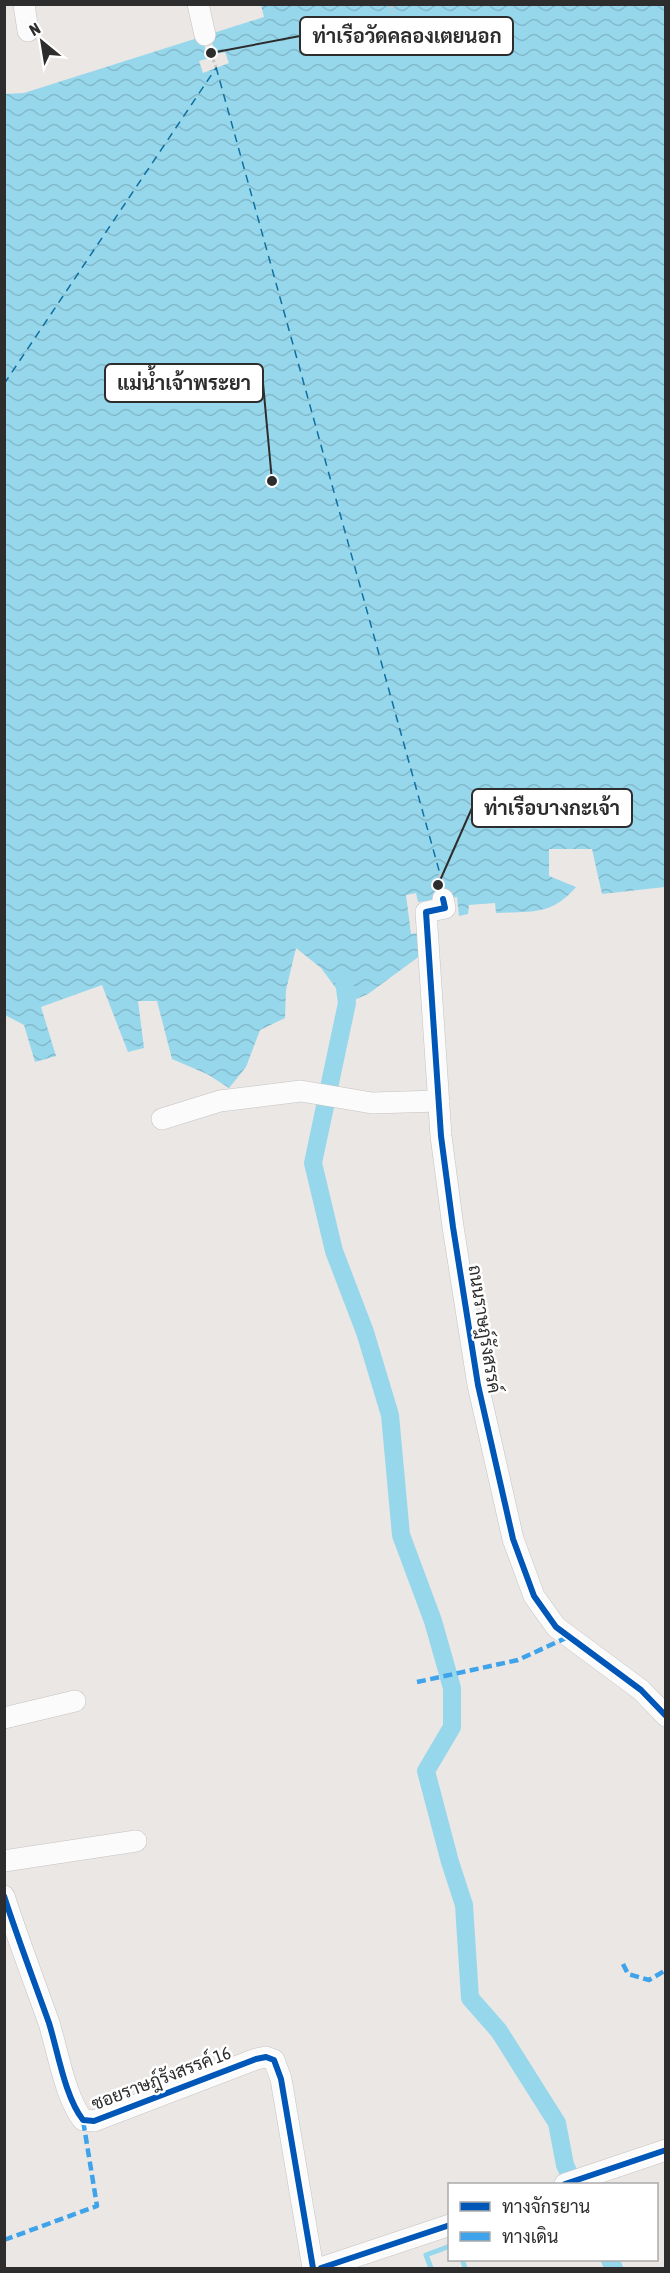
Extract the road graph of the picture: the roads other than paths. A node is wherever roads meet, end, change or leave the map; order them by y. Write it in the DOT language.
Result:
graph roads {
  1 [pos="24,4"];
  2 [pos="198,4"];
  3 [pos="28,31"];
  4 [pos="205,36"];
  5 [pos="443,898"];
  6 [pos="439,1101"];
  7 [pos="162,1119"];
  8 [pos="75,1701"];
  9 [pos="666,1716"];
  10 [pos="4,1718"];
  11 [pos="136,1842"];
  12 [pos="4,1861"];
  13 [pos="4,1896"];
  14 [pos="666,2150"];
  15 [pos="568,2183"];
  16 [pos="448,2225"];
  17 [pos="313,2268"];
  18 [pos="321,2268"];
  1 -- 3 [label="street"];
  2 -- 4 [label="street"];
  5 -- 6 [label="street, ถนนราษฎ์รังสรรค์"];
  6 -- 7 [label="street"];
  6 -- 9 [label="street, ถนนราษฎ์รังสรรค์"];
  8 -- 10 [label="street"];
  11 -- 12 [label="street"];
  13 -- 17 [label="street, ซอยราษฎ์รังสรรค์ 16"];
  14 -- 15 [label="street"];
  16 -- 18 [label="street"];
}
